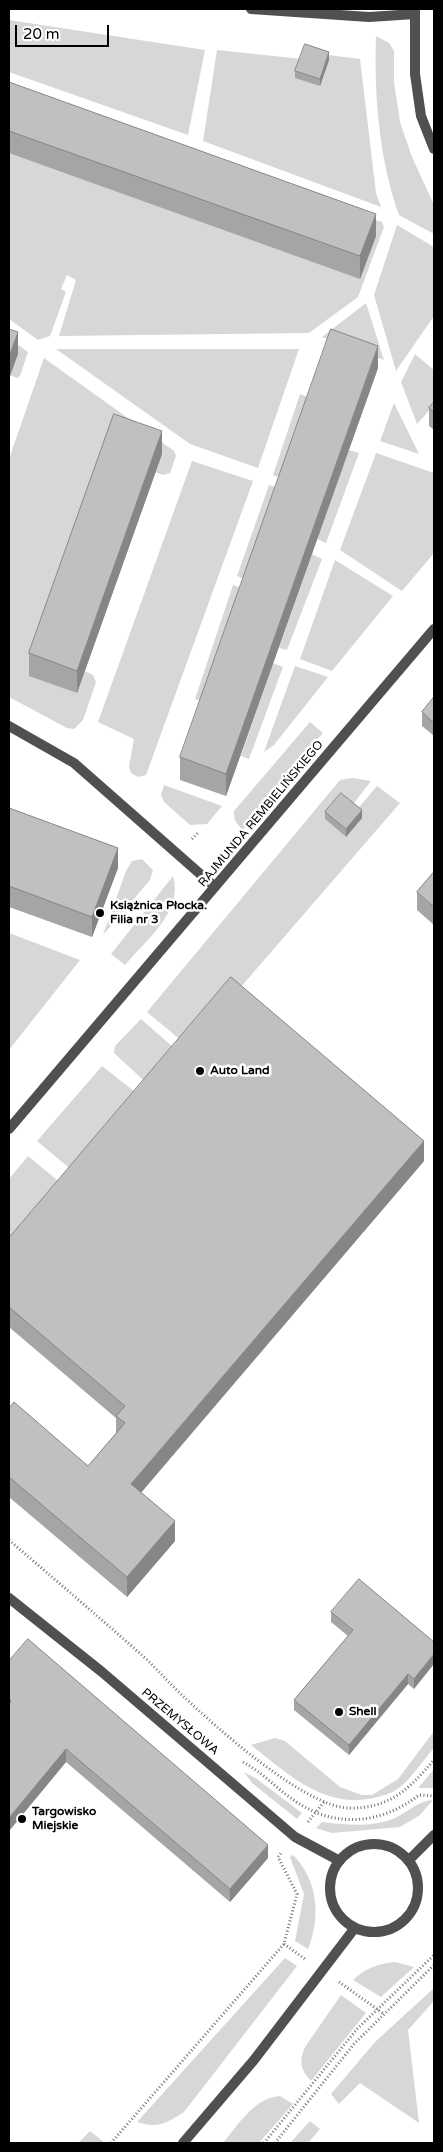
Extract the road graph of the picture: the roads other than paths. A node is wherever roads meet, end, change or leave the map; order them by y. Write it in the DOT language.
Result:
graph roads {
  1 [pos="251,9"];
  2 [pos="415,12"];
  3 [pos="434,149"];
  4 [pos="433,634"];
  5 [pos="9,726"];
  6 [pos="215,887"];
  7 [pos="9,1129"];
  8 [pos="9,1598"];
  9 [pos="434,1835"];
  10 [pos="338,1860"];
  11 [pos="409,1860"];
  12 [pos="354,1929"];
  13 [pos="183,2143"];
  1 -- 2 [label="street"];
  2 -- 3 [label="street"];
  4 -- 6 [label="street, RAJMUNDA REMBIELIŃSKIEGO"];
  5 -- 6 [label="street"];
  6 -- 7 [label="street, RAJMUNDA REMBIELIŃSKIEGO"];
  8 -- 10 [label="street, PRZEMYSŁOWA"];
  9 -- 11 [label="street"];
  10 -- 11 [label="street"];
  10 -- 12 [label="street"];
  11 -- 12 [label="street"];
  12 -- 13 [label="street"];
}
